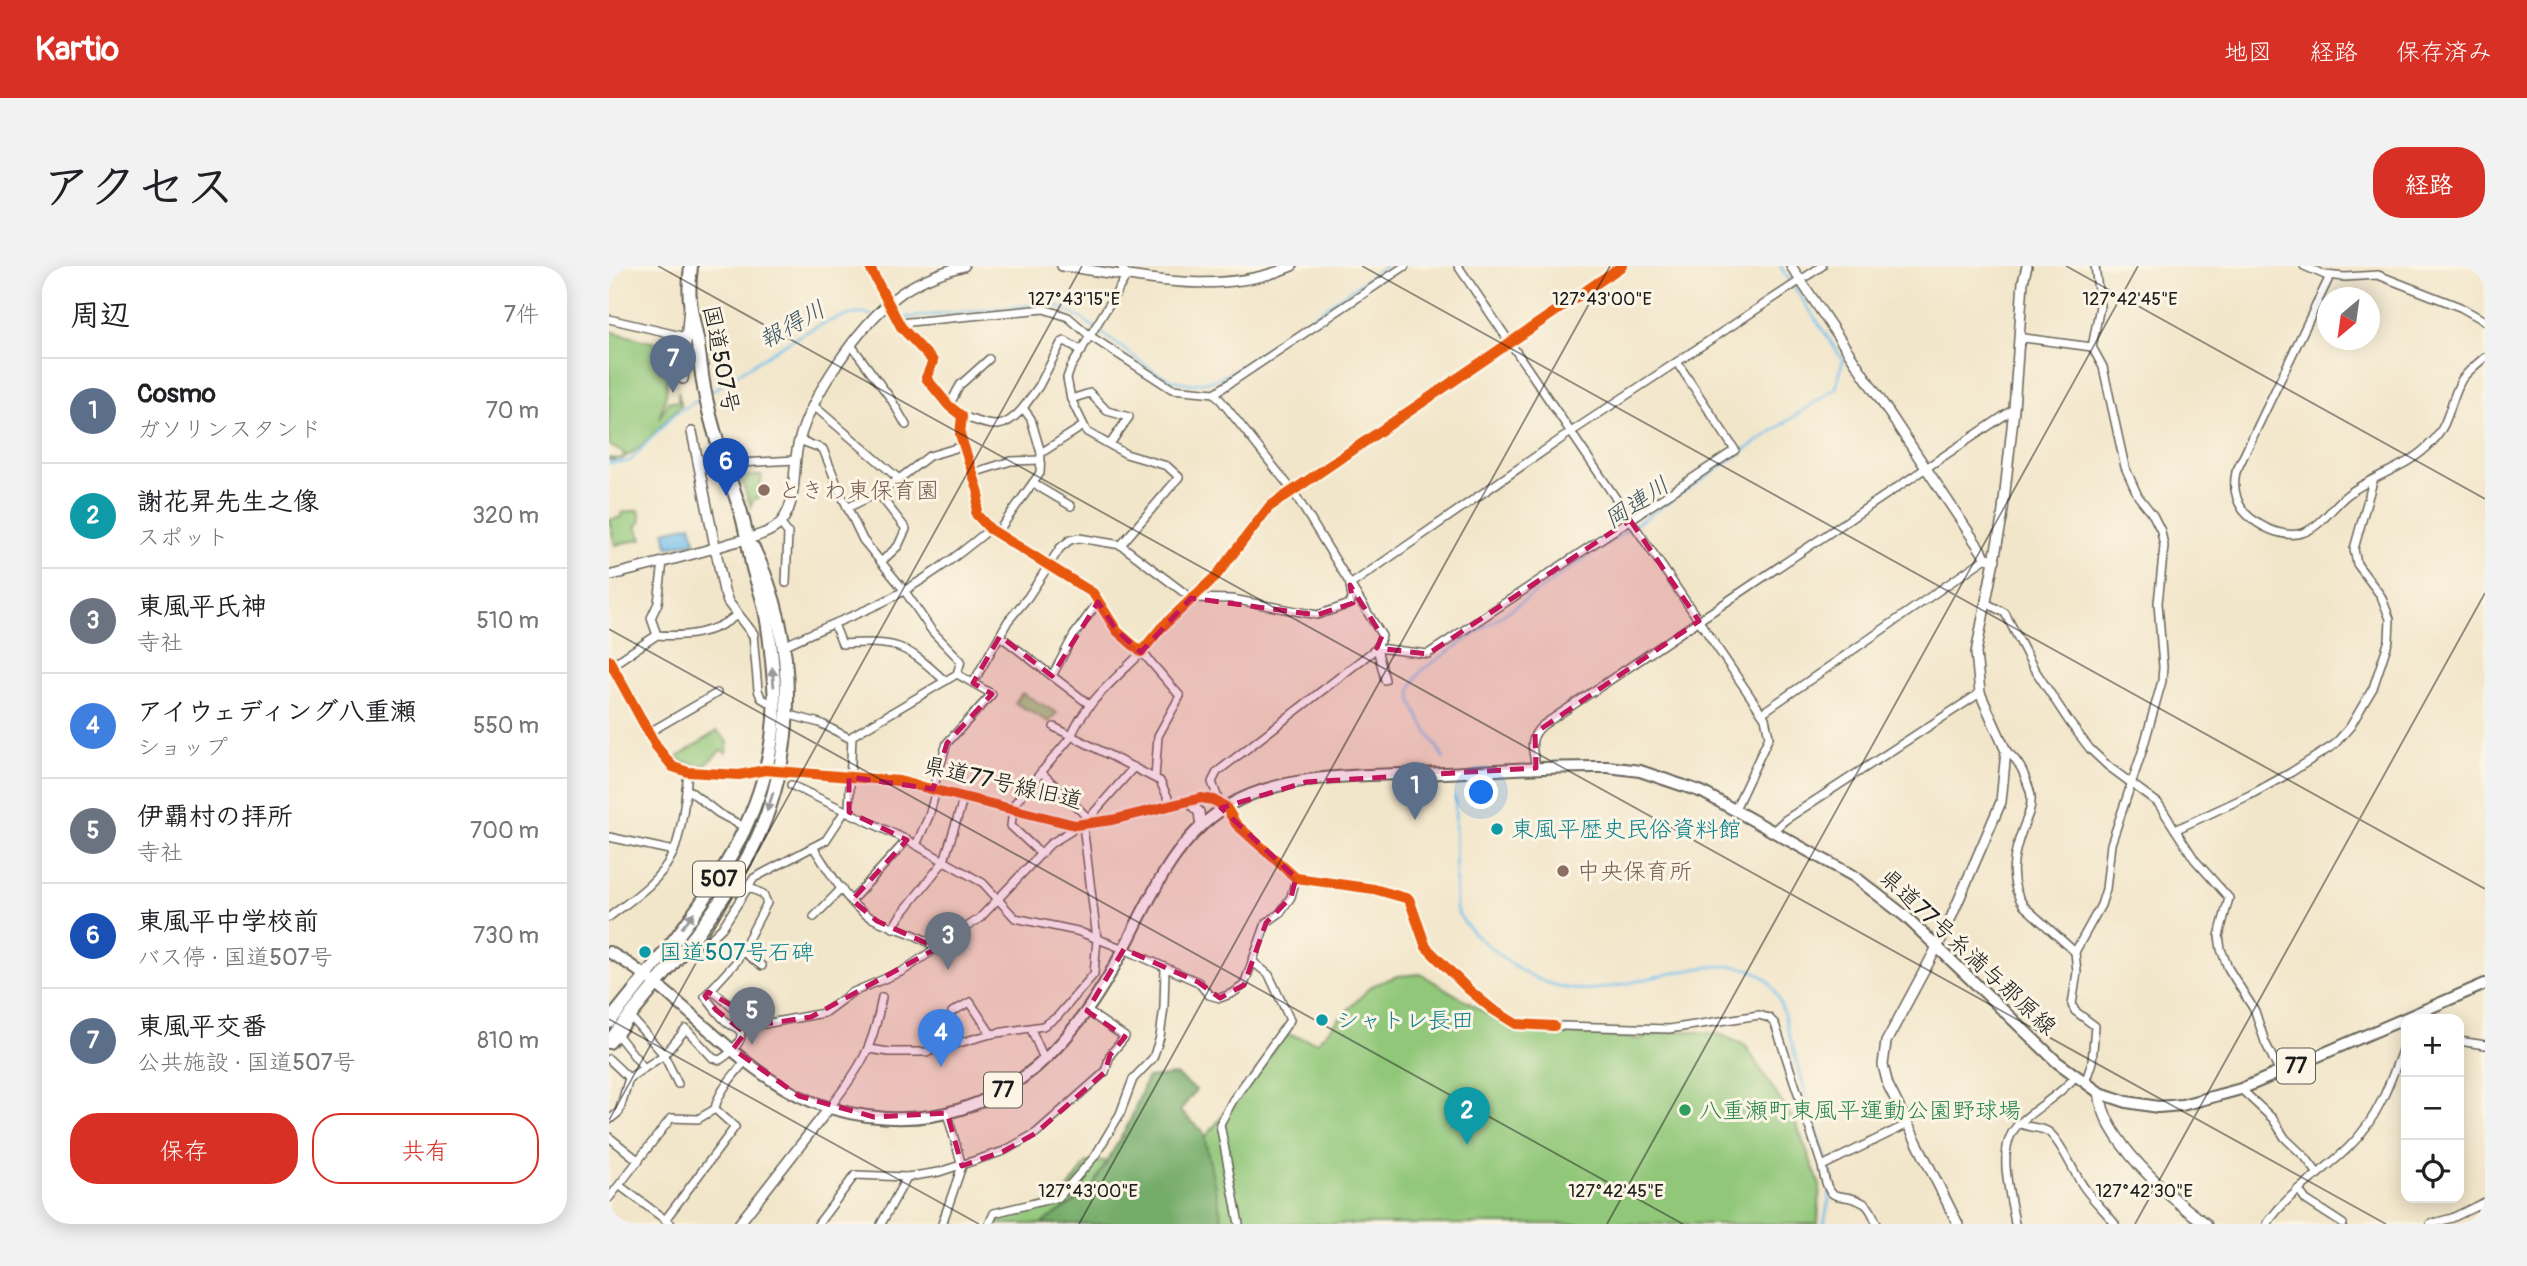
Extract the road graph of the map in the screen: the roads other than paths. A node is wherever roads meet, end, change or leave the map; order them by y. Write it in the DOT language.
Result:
graph roads {
  1 [pos="691,266"];
  2 [pos="869,266"];
  3 [pos="964,266"];
  4 [pos="1062,266"];
  5 [pos="1121,266"];
  6 [pos="1290,266"];
  7 [pos="1405,266"];
  8 [pos="1458,266"];
  9 [pos="1622,266"];
  10 [pos="1791,266"];
  11 [pos="1822,266"];
  12 [pos="2027,266"];
  13 [pos="2095,266"];
  14 [pos="2304,266"];
  15 [pos="1127,275"];
  16 [pos="2330,276"];
  17 [pos="1801,281"];
  18 [pos="890,303"];
  19 [pos="609,318"];
  20 [pos="2485,321"];
  21 [pos="899,323"];
  22 [pos="1090,336"];
  23 [pos="691,338"];
  24 [pos="1510,342"];
  25 [pos="851,345"];
  26 [pos="2092,347"];
  27 [pos="2017,348"];
  28 [pos="1082,351"];
  29 [pos="2485,356"];
  30 [pos="989,359"];
  31 [pos="1677,362"];
  32 [pos="683,379"];
  33 [pos="1215,393"];
  34 [pos="1071,398"];
  35 [pos="814,406"];
  36 [pos="949,406"];
  37 [pos="1023,408"];
  38 [pos="2014,409"];
  39 [pos="962,416"];
  40 [pos="906,425"];
  41 [pos="1083,426"];
  42 [pos="692,432"];
  43 [pos="1571,432"];
  44 [pos="799,440"];
  45 [pos="1110,444"];
  46 [pos="963,446"];
  47 [pos="1041,457"];
  48 [pos="796,460"];
  49 [pos="740,463"];
  50 [pos="1927,468"];
  51 [pos="973,473"];
  52 [pos="899,479"];
  53 [pos="2373,481"];
  54 [pos="1034,484"];
  55 [pos="1293,491"];
  56 [pos="878,493"];
  57 [pos="1071,506"];
  58 [pos="847,508"];
  59 [pos="1630,520"];
  60 [pos="780,523"];
  61 [pos="994,531"];
  62 [pos="748,538"];
  63 [pos="1121,545"];
  64 [pos="715,548"];
  65 [pos="1990,559"];
  66 [pos="663,562"];
  67 [pos="881,562"];
  68 [pos="1050,564"];
  69 [pos="610,575"];
  70 [pos="786,583"];
  71 [pos="1350,585"];
  72 [pos="904,590"];
  73 [pos="1191,598"];
  74 [pos="1098,602"];
  75 [pos="1986,603"];
  76 [pos="737,615"];
  77 [pos="1699,621"];
  78 [pos="834,624"];
  79 [pos="753,634"];
  80 [pos="657,635"];
  81 [pos="1000,636"];
  82 [pos="784,646"];
  83 [pos="1377,648"];
  84 [pos="610,662"];
  85 [pos="957,674"];
  86 [pos="1052,676"];
  87 [pos="1385,680"];
  88 [pos="945,681"];
  89 [pos="973,683"];
  90 [pos="717,693"];
  91 [pos="1980,693"];
  92 [pos="774,705"];
  93 [pos="1090,705"];
  94 [pos="1762,713"];
  95 [pos="786,715"];
  96 [pos="1054,727"];
  97 [pos="648,733"];
  98 [pos="1071,737"];
  99 [pos="851,739"];
  100 [pos="2006,751"];
  101 [pos="1134,767"];
  102 [pos="1536,768"];
  103 [pos="765,769"];
  104 [pos="780,771"];
  105 [pos="688,772"];
  106 [pos="1041,772"];
  107 [pos="849,777"];
  108 [pos="1155,778"];
  109 [pos="791,785"];
  110 [pos="2131,785"];
  111 [pos="686,788"];
  112 [pos="935,789"];
  113 [pos="964,797"];
  114 [pos="1188,801"];
  115 [pos="1171,804"];
  116 [pos="1223,805"];
  117 [pos="1012,809"];
  118 [pos="1735,809"];
  119 [pos="847,811"];
  120 [pos="1082,823"];
  121 [pos="1201,826"];
  122 [pos="746,828"];
  123 [pos="2177,829"];
  124 [pos="1773,831"];
  125 [pos="609,837"];
  126 [pos="907,840"];
  127 [pos="916,845"];
  128 [pos="813,847"];
  129 [pos="674,851"];
  130 [pos="1041,854"];
  131 [pos="944,861"];
  132 [pos="1296,878"];
  133 [pos="748,887"];
  134 [pos="842,888"];
  135 [pos="997,899"];
  136 [pos="852,900"];
  137 [pos="609,917"];
  138 [pos="814,917"];
  139 [pos="703,924"];
  140 [pos="893,928"];
  141 [pos="715,935"];
  142 [pos="1097,939"];
  143 [pos="704,945"];
  144 [pos="1938,946"];
  145 [pos="936,948"];
  146 [pos="1124,949"];
  147 [pos="609,952"];
  148 [pos="743,952"];
  149 [pos="2075,952"];
  150 [pos="1252,961"];
  151 [pos="762,966"];
  152 [pos="1165,968"];
  153 [pos="652,978"];
  154 [pos="2485,984"];
  155 [pos="711,989"];
  156 [pos="882,997"];
  157 [pos="1087,1011"];
  158 [pos="952,1012"];
  159 [pos="2421,1014"];
  160 [pos="630,1017"];
  161 [pos="2401,1023"];
  162 [pos="611,1026"];
  163 [pos="1031,1029"];
  164 [pos="991,1034"];
  165 [pos="2464,1042"];
  166 [pos="2485,1045"];
  167 [pos="733,1049"];
  168 [pos="869,1049"];
  169 [pos="2401,1052"];
  170 [pos="664,1055"];
  171 [pos="609,1059"];
  172 [pos="747,1060"];
  173 [pos="1045,1061"];
  174 [pos="644,1068"];
  175 [pos="2280,1073"];
  176 [pos="629,1078"];
  177 [pos="2080,1080"];
  178 [pos="678,1084"];
  179 [pos="2241,1089"];
  180 [pos="2099,1093"];
  181 [pos="830,1107"];
  182 [pos="715,1109"];
  183 [pos="947,1113"];
  184 [pos="609,1121"];
  185 [pos="2019,1123"];
  186 [pos="1908,1125"];
  187 [pos="609,1137"];
  188 [pos="639,1161"];
  189 [pos="962,1166"];
  190 [pos="1822,1166"];
  191 [pos="2318,1174"];
  192 [pos="907,1177"];
  193 [pos="620,1186"];
  194 [pos="2298,1189"];
  195 [pos="609,1198"];
  196 [pos="2485,1202"];
  197 [pos="668,1222"];
  198 [pos="739,1224"];
  199 [pos="818,1224"];
  200 [pos="881,1224"];
  201 [pos="941,1224"];
  202 [pos="989,1224"];
  203 [pos="1239,1224"];
  204 [pos="1877,1224"];
  205 [pos="1958,1224"];
  206 [pos="2015,1224"];
  207 [pos="2115,1224"];
  208 [pos="2206,1224"];
  209 [pos="2267,1224"];
  210 [pos="2343,1224"];
  211 [pos="2430,1224"];
  1 -- 23 [label="highway, 国道507号 / 507"];
  2 -- 18 [label="street"];
  3 -- 18 [label="street"];
  4 -- 15 [label="street"];
  5 -- 15 [label="street"];
  6 -- 15 [label="street"];
  7 -- 33 [label="street"];
  8 -- 24 [label="street"];
  9 -- 24 [label="street"];
  10 -- 17 [label="street"];
  11 -- 17 [label="street"];
  12 -- 27 [label="street"];
  13 -- 26 [label="street"];
  14 -- 16 [label="street"];
  15 -- 22 [label="street"];
  16 -- 20 [label="street"];
  16 -- 53 [label="street"];
  17 -- 31 [label="street"];
  17 -- 50 [label="street"];
  18 -- 21 [label="street"];
  18 -- 25 [label="street"];
  19 -- 23 [label="street"];
  21 -- 22 [label="street"];
  21 -- 36 [label="street"];
  22 -- 28 [label="street"];
  22 -- 33 [label="street"];
  23 -- 32 [label="street"];
  23 -- 62 [label="highway, 国道507号 / 507"];
  24 -- 43 [label="street"];
  24 -- 55 [label="street"];
  25 -- 35 [label="street"];
  25 -- 40 [label="street"];
  26 -- 27 [label="street"];
  26 -- 110 [label="street"];
  27 -- 38 [label="street"];
  28 -- 34 [label="street"];
  28 -- 37 [label="street"];
  29 -- 53 [label="street"];
  30 -- 36 [label="street"];
  31 -- 43 [label="street"];
  31 -- 59 [label="street"];
  33 -- 55 [label="street"];
  34 -- 41 [label="street"];
  34 -- 45 [label="street"];
  35 -- 44 [label="street"];
  35 -- 52 [label="street"];
  36 -- 39 [label="street"];
  37 -- 39 [label="street"];
  37 -- 47 [label="street"];
  38 -- 50 [label="street"];
  38 -- 65 [label="street"];
  39 -- 46 [label="street"];
  41 -- 45 [label="street"];
  41 -- 47 [label="street"];
  42 -- 64 [label="street"];
  43 -- 59 [label="street"];
  43 -- 71 [label="street"];
  44 -- 48 [label="street"];
  44 -- 58 [label="street"];
  45 -- 63 [label="street"];
  46 -- 51 [label="street"];
  46 -- 52 [label="street"];
  47 -- 51 [label="street"];
  47 -- 54 [label="street"];
  48 -- 49 [label="street"];
  48 -- 60 [label="street"];
  50 -- 65 [label="street"];
  50 -- 77 [label="street"];
  51 -- 61 [label="street"];
  52 -- 56 [label="street"];
  53 -- 123 [label="street"];
  54 -- 57 [label="street"];
  54 -- 61 [label="street"];
  55 -- 71 [label="street"];
  55 -- 73 [label="street"];
  56 -- 58 [label="street"];
  56 -- 67 [label="street"];
  58 -- 67 [label="street"];
  59 -- 77 [label="street"];
  59 -- 83 [label="street"];
  60 -- 62 [label="street"];
  60 -- 70 [label="street"];
  61 -- 68 [label="street"];
  61 -- 72 [label="street"];
  62 -- 64 [label="street"];
  62 -- 82 [label="highway, 国道507号 / 507"];
  92 -- 62 [label="highway, 国道507号 / 507, one-way"];
  63 -- 68 [label="street"];
  63 -- 73 [label="street"];
  64 -- 66 [label="street"];
  64 -- 76 [label="street"];
  65 -- 75 [label="street"];
  65 -- 94 [label="street"];
  66 -- 69 [label="street"];
  66 -- 80 [label="street"];
  67 -- 72 [label="street"];
  68 -- 74 [label="street"];
  68 -- 81 [label="street"];
  71 -- 73 [label="street"];
  71 -- 83 [label="street"];
  72 -- 78 [label="street"];
  72 -- 85 [label="street"];
  73 -- 74 [label="street"];
  74 -- 86 [label="street"];
  75 -- 91 [label="street"];
  75 -- 110 [label="street"];
  76 -- 79 [label="street"];
  76 -- 80 [label="street"];
  77 -- 94 [label="street"];
  77 -- 102 [label="street"];
  78 -- 82 [label="street"];
  78 -- 88 [label="street"];
  79 -- 92 [label="street"];
  80 -- 84 [label="street"];
  81 -- 86 [label="street"];
  81 -- 89 [label="street"];
  82 -- 95 [label="highway, 国道507号 / 507"];
  83 -- 87 [label="street"];
  83 -- 116 [label="street"];
  84 -- 97 [label="street"];
  85 -- 88 [label="street"];
  85 -- 89 [label="street"];
  86 -- 93 [label="street"];
  88 -- 99 [label="street"];
  89 -- 112 [label="street"];
  90 -- 97 [label="street"];
  91 -- 100 [label="street"];
  91 -- 124 [label="street"];
  92 -- 103 [label="highway, 国道507号 / 507"];
  93 -- 98 [label="street"];
  93 -- 108 [label="street"];
  94 -- 118 [label="street"];
  95 -- 99 [label="street"];
  95 -- 104 [label="highway, 国道507号 / 507"];
  96 -- 98 [label="street"];
  97 -- 105 [label="street"];
  98 -- 101 [label="street"];
  98 -- 106 [label="street"];
  99 -- 107 [label="street"];
  100 -- 144 [label="street"];
  100 -- 149 [label="street"];
  101 -- 108 [label="street"];
  101 -- 120 [label="street"];
  102 -- 116 [label="main road, 県道77号糸満与那原線 / 77"];
  102 -- 118 [label="main road, 県道77号糸満与那原線 / 77"];
  103 -- 104 [label="street, 県道77号線旧道"];
  103 -- 105 [label="street, 県道77号線旧道"];
  103 -- 122 [label="highway, 507"];
  104 -- 107 [label="street, 県道77号線旧道"];
  104 -- 139 [label="highway, 507, one-way"];
  105 -- 111 [label="street"];
  106 -- 117 [label="street"];
  106 -- 120 [label="street"];
  107 -- 112 [label="street, 県道77号線旧道"];
  107 -- 119 [label="street"];
  108 -- 115 [label="street"];
  109 -- 119 [label="street"];
  110 -- 123 [label="street"];
  110 -- 149 [label="street"];
  111 -- 122 [label="street"];
  111 -- 129 [label="street"];
  112 -- 113 [label="street, 県道77号線旧道"];
  112 -- 127 [label="street"];
  113 -- 117 [label="street, 県道77号線旧道"];
  113 -- 131 [label="street"];
  114 -- 115 [label="street, 県道77号線旧道"];
  114 -- 116 [label="street, 県道77号線旧道"];
  114 -- 121 [label="street"];
  115 -- 120 [label="street, 県道77号線旧道"];
  116 -- 121 [label="main road, 県道77号糸満与那原線 / 77"];
  116 -- 132 [label="street"];
  117 -- 120 [label="street, 県道77号線旧道"];
  117 -- 130 [label="street"];
  118 -- 124 [label="main road, 県道77号糸満与那原線 / 77"];
  119 -- 126 [label="street"];
  119 -- 128 [label="street"];
  120 -- 130 [label="street"];
  120 -- 142 [label="street"];
  121 -- 146 [label="main road, 県道77号糸満与那原線 / 77"];
  153 -- 122 [label="highway, 507, one-way"];
  123 -- 175 [label="street"];
  124 -- 144 [label="main road, 県道77号糸満与那原線 / 77"];
  125 -- 129 [label="street"];
  126 -- 127 [label="street"];
  126 -- 136 [label="street"];
  127 -- 131 [label="street"];
  128 -- 133 [label="street"];
  128 -- 134 [label="street"];
  129 -- 137 [label="street"];
  130 -- 135 [label="street"];
  131 -- 135 [label="street"];
  131 -- 140 [label="street"];
  132 -- 150 [label="street"];
  132 -- 190 [label="street"];
  133 -- 141 [label="street"];
  133 -- 148 [label="street"];
  134 -- 136 [label="street"];
  134 -- 138 [label="street"];
  135 -- 142 [label="street"];
  135 -- 145 [label="street"];
  136 -- 140 [label="street"];
  139 -- 141 [label="street"];
  139 -- 153 [label="highway, 507"];
  140 -- 145 [label="street"];
  141 -- 143 [label="street"];
  142 -- 146 [label="street"];
  142 -- 163 [label="street"];
  144 -- 177 [label="main road, 県道77号糸満与那原線 / 77"];
  144 -- 186 [label="street"];
  145 -- 155 [label="street"];
  146 -- 152 [label="street"];
  146 -- 157 [label="main road, 県道77号糸満与那原線 / 77"];
  147 -- 153 [label="main road, 県道77号糸満与那原線 / 77"];
  148 -- 151 [label="street"];
  148 -- 155 [label="street"];
  149 -- 177 [label="street"];
  150 -- 152 [label="street"];
  150 -- 203 [label="street"];
  152 -- 202 [label="street"];
  153 -- 160 [label="highway, 507"];
  153 -- 162 [label="highway, 507"];
  153 -- 167 [label="main road, 県道77号糸満与那原線 / 77"];
  154 -- 159 [label="main road, 県道77号糸満与那原線 / 77"];
  155 -- 167 [label="street"];
  156 -- 168 [label="street"];
  157 -- 173 [label="main road, 県道77号糸満与那原線 / 77"];
  157 -- 189 [label="street"];
  158 -- 164 [label="street"];
  160 -- 162 [label="highway, 507"];
  160 -- 170 [label="street"];
  161 -- 175 [label="main road, 県道77号糸満与那原線 / 77"];
  162 -- 174 [label="street"];
  163 -- 164 [label="street"];
  163 -- 173 [label="street"];
  164 -- 168 [label="street"];
  165 -- 166 [label="street"];
  167 -- 170 [label="street"];
  167 -- 172 [label="main road, 県道77号糸満与那原線 / 77"];
  168 -- 181 [label="street"];
  169 -- 191 [label="street"];
  170 -- 174 [label="street"];
  170 -- 178 [label="street"];
  171 -- 176 [label="street"];
  172 -- 181 [label="main road, 県道77号糸満与那原線 / 77"];
  172 -- 182 [label="street"];
  173 -- 183 [label="main road, 県道77号糸満与那原線 / 77"];
  174 -- 176 [label="street"];
  175 -- 179 [label="main road, 県道77号糸満与那原線 / 77"];
  176 -- 184 [label="street"];
  177 -- 180 [label="main road, 県道77号糸満与那原線 / 77"];
  177 -- 185 [label="street"];
  179 -- 180 [label="main road, 県道77号糸満与那原線 / 77"];
  179 -- 191 [label="street"];
  180 -- 208 [label="main road"];
  181 -- 183 [label="main road, 県道77号糸満与那原線 / 77"];
  181 -- 198 [label="street"];
  182 -- 188 [label="street"];
  182 -- 197 [label="street"];
  183 -- 189 [label="street"];
  185 -- 206 [label="street"];
  185 -- 207 [label="street"];
  186 -- 190 [label="street"];
  186 -- 205 [label="street"];
  187 -- 188 [label="street"];
  188 -- 193 [label="street"];
  189 -- 192 [label="street"];
  189 -- 201 [label="street"];
  190 -- 204 [label="street"];
  191 -- 194 [label="street"];
  192 -- 199 [label="street"];
  192 -- 200 [label="street"];
  193 -- 195 [label="street"];
  193 -- 197 [label="street"];
  194 -- 209 [label="street"];
  194 -- 210 [label="street"];
  196 -- 211 [label="street"];
}
